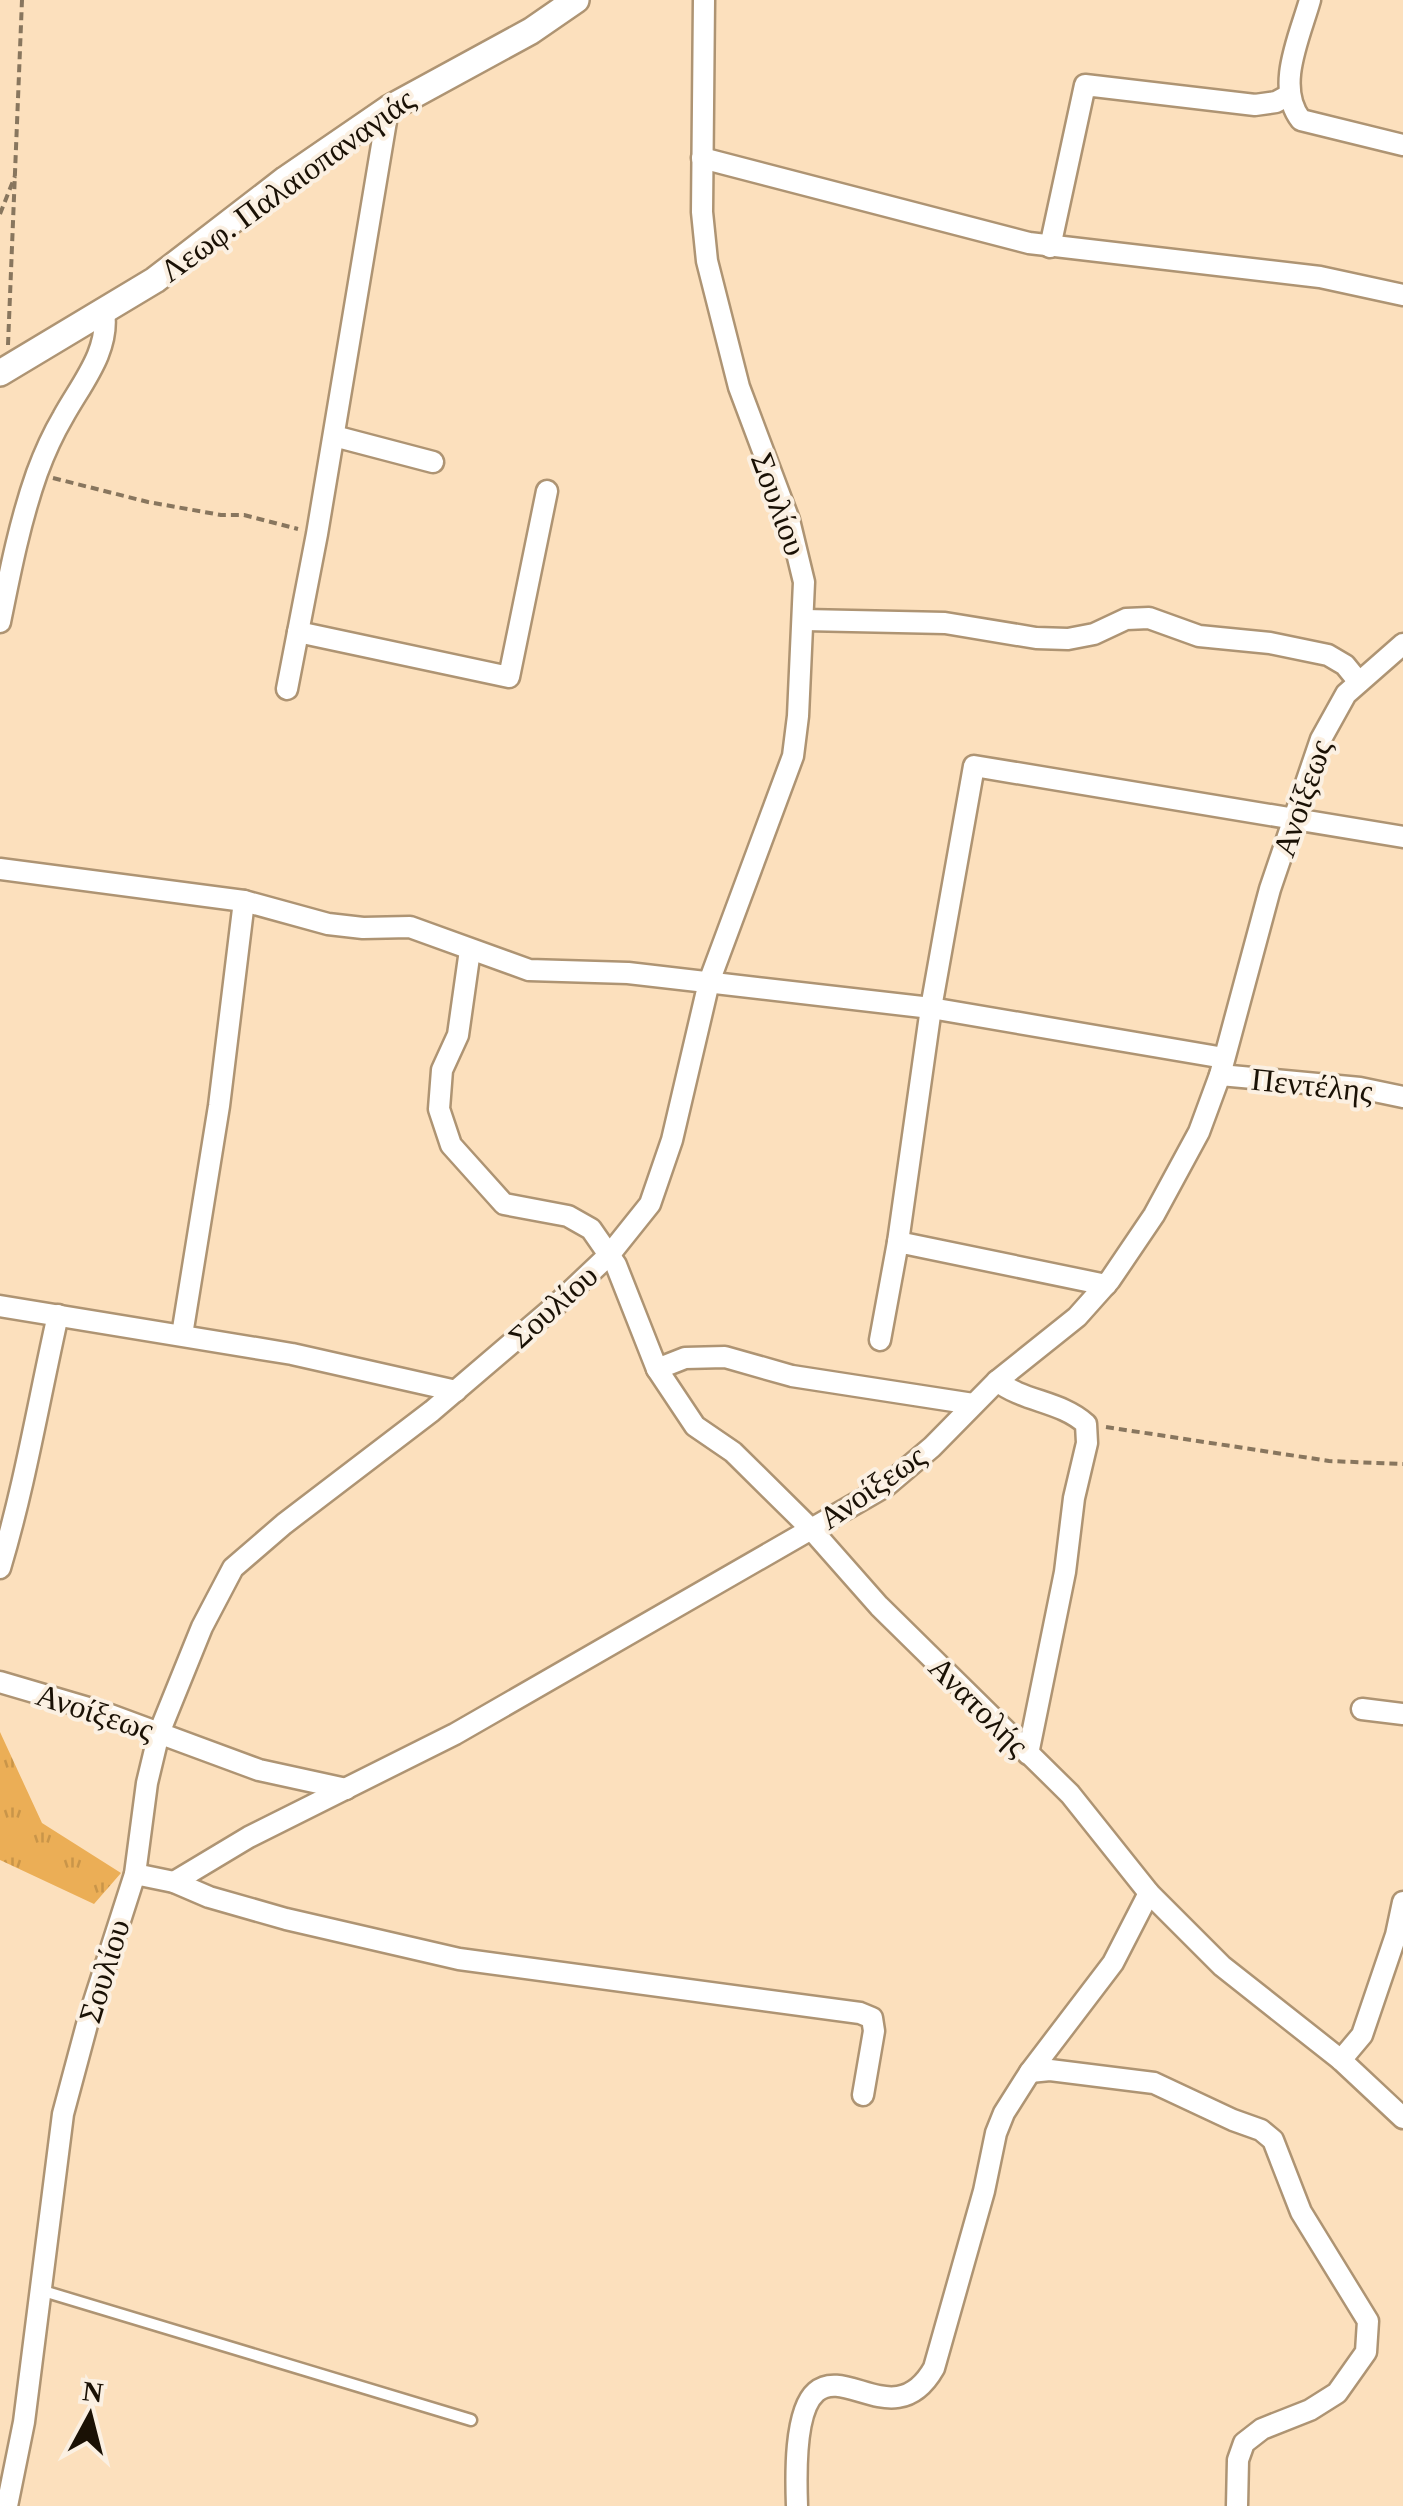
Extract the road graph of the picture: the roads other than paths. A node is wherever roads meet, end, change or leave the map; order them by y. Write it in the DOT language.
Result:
graph roads {
  1 [pos="576,0"];
  2 [pos="704,0"];
  3 [pos="1310,0"];
  4 [pos="1289,95"];
  5 [pos="388,109"];
  6 [pos="1403,146"];
  7 [pos="702,158"];
  8 [pos="1050,247"];
  9 [pos="1403,295"];
  10 [pos="104,312"];
  11 [pos="3,371"];
  12 [pos="334,436"];
  13 [pos="433,462"];
  14 [pos="548,491"];
  15 [pos="805,620"];
  16 [pos="0,622"];
  17 [pos="298,632"];
  18 [pos="1403,644"];
  19 [pos="1358,681"];
  20 [pos="287,689"];
  21 [pos="1293,820"];
  22 [pos="1403,836"];
  23 [pos="0,869"];
  24 [pos="244,902"];
  25 [pos="470,950"];
  26 [pos="709,982"];
  27 [pos="931,1008"];
  28 [pos="1222,1066"];
  29 [pos="1403,1097"];
  30 [pos="898,1242"];
  31 [pos="610,1254"];
  32 [pos="1106,1285"];
  33 [pos="0,1306"];
  34 [pos="58,1315"];
  35 [pos="182,1335"];
  36 [pos="880,1340"];
  37 [pos="657,1369"];
  38 [pos="997,1381"];
  39 [pos="456,1390"];
  40 [pos="973,1404"];
  41 [pos="812,1529"];
  42 [pos="0,1568"];
  43 [pos="0,1682"];
  44 [pos="1362,1708"];
  45 [pos="1403,1714"];
  46 [pos="159,1733"];
  47 [pos="1028,1754"];
  48 [pos="346,1789"];
  49 [pos="134,1874"];
  50 [pos="174,1882"];
  51 [pos="1149,1892"];
  52 [pos="1403,1902"];
  53 [pos="1341,2060"];
  54 [pos="1030,2072"];
  55 [pos="863,2095"];
  56 [pos="1403,2118"];
  57 [pos="40,2290"];
  58 [pos="471,2420"];
  59 [pos="7,2506"];
  60 [pos="797,2506"];
  61 [pos="1237,2506"];
  1 -- 5 [label="street, Λεωφ. Παλαιοπαναγιάς"];
  2 -- 7 [label="street, Σουλίου"];
  3 -- 4 [label="street"];
  4 -- 6 [label="street"];
  4 -- 8 [label="street"];
  5 -- 10 [label="street, Λεωφ. Παλαιοπαναγιάς"];
  5 -- 12 [label="street"];
  7 -- 8 [label="street"];
  7 -- 15 [label="street, Σουλίου"];
  8 -- 9 [label="street"];
  10 -- 11 [label="street, Λεωφ. Παλαιοπαναγιάς"];
  10 -- 16 [label="street"];
  12 -- 13 [label="street"];
  12 -- 17 [label="street"];
  14 -- 17 [label="street"];
  15 -- 19 [label="street"];
  15 -- 26 [label="street, Σουλίου"];
  17 -- 20 [label="street"];
  18 -- 19 [label="street, Ανοίξεως"];
  19 -- 21 [label="street, Ανοίξεως"];
  21 -- 22 [label="street"];
  21 -- 27 [label="street"];
  21 -- 28 [label="street, Ανοίξεως"];
  23 -- 24 [label="street, Πεντέλης"];
  24 -- 25 [label="street, Πεντέλης"];
  24 -- 35 [label="street"];
  25 -- 26 [label="street, Πεντέλης"];
  25 -- 31 [label="street"];
  26 -- 27 [label="street, Πεντέλης"];
  26 -- 31 [label="street, Σουλίου"];
  27 -- 28 [label="street, Πεντέλης"];
  27 -- 30 [label="street"];
  28 -- 29 [label="street, Πεντέλης"];
  28 -- 32 [label="street, Ανοίξεως"];
  30 -- 32 [label="street"];
  30 -- 36 [label="street"];
  31 -- 37 [label="street, Ανατολής"];
  31 -- 39 [label="street, Σουλίου"];
  32 -- 38 [label="street, Ανοίξεως"];
  33 -- 34 [label="street"];
  34 -- 35 [label="street"];
  34 -- 42 [label="street"];
  35 -- 39 [label="street"];
  37 -- 40 [label="street"];
  37 -- 41 [label="street, Ανατολής"];
  38 -- 40 [label="street, Ανοίξεως"];
  38 -- 47 [label="street"];
  39 -- 46 [label="street, Σουλίου"];
  40 -- 41 [label="street, Ανοίξεως"];
  41 -- 47 [label="street, Ανατολής"];
  41 -- 48 [label="street, Ανοίξεως"];
  43 -- 46 [label="street, Ανοίξεως"];
  44 -- 45 [label="street"];
  46 -- 48 [label="street, Ανοίξεως"];
  46 -- 49 [label="street, Σουλίου"];
  47 -- 51 [label="street, Ανατολής"];
  48 -- 50 [label="street"];
  49 -- 50 [label="street"];
  49 -- 57 [label="street, Σουλίου"];
  50 -- 55 [label="street"];
  51 -- 53 [label="street, Ανατολής"];
  51 -- 54 [label="street"];
  52 -- 53 [label="street"];
  53 -- 56 [label="street, Ανατολής"];
  54 -- 60 [label="street"];
  54 -- 61 [label="street"];
  57 -- 58 [label="lane"];
  57 -- 59 [label="street, Σουλίου"];
}
